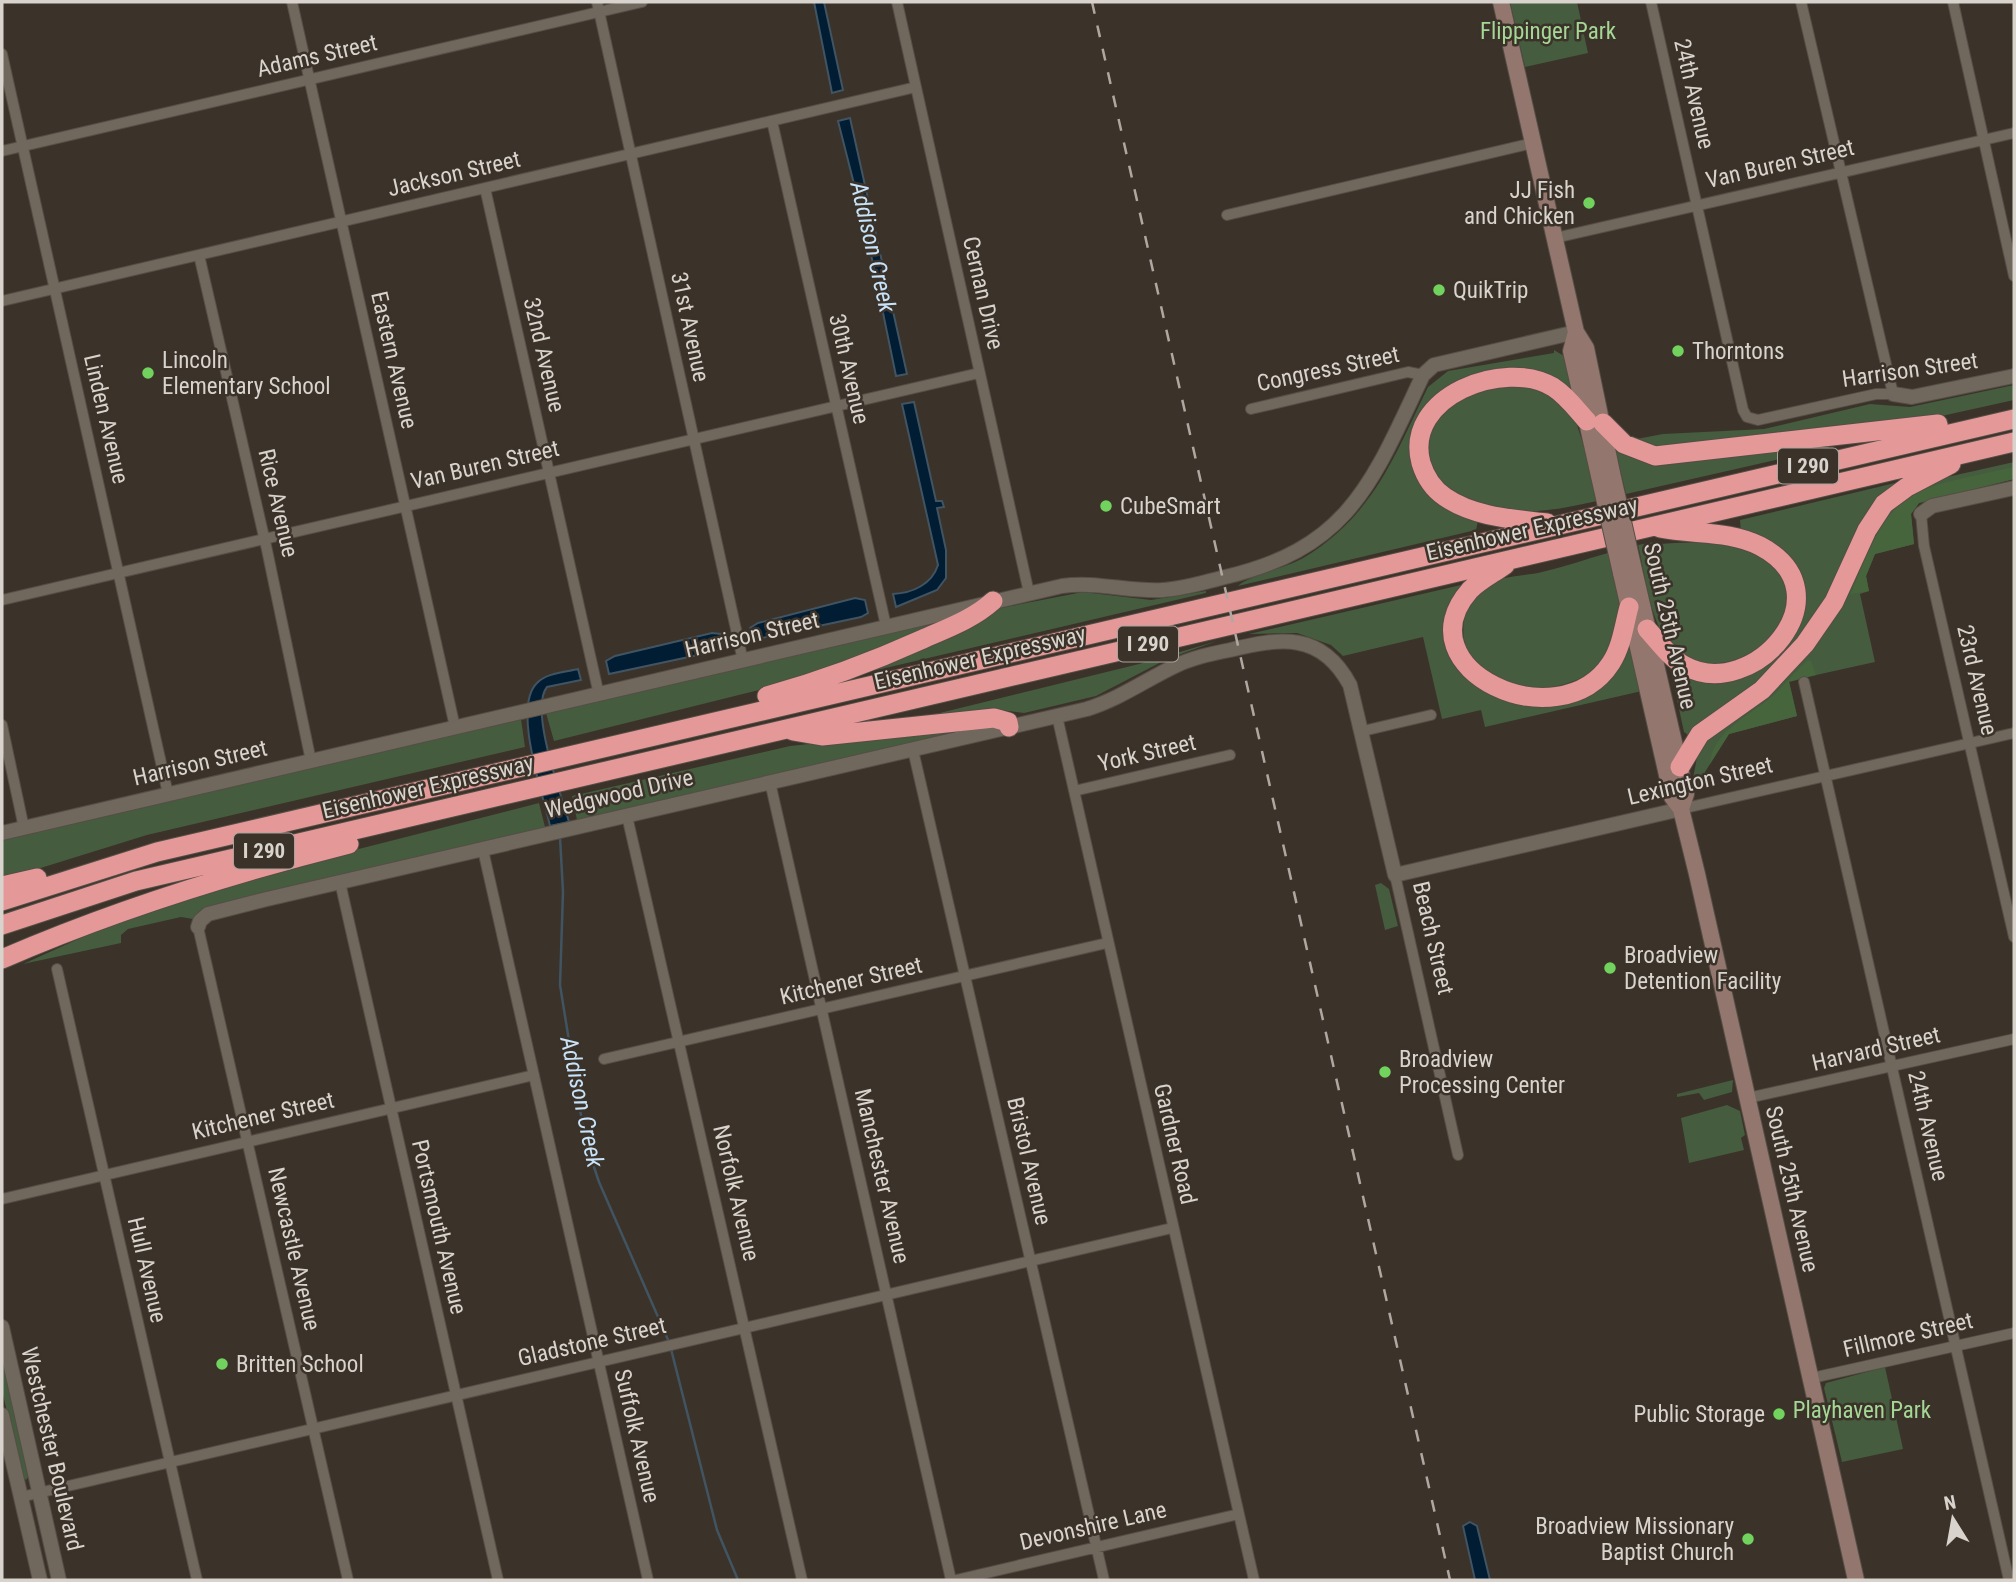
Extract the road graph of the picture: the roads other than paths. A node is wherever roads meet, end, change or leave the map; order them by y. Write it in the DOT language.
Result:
graph roads {
  1 [pos="292,2"];
  2 [pos="642,2"];
  3 [pos="897,2"];
  4 [pos="1501,2"];
  5 [pos="1651,2"];
  6 [pos="1801,2"];
  7 [pos="1953,2"];
  8 [pos="598,7"];
  9 [pos="2,54"];
  10 [pos="310,80"];
  11 [pos="916,88"];
  12 [pos="772,121"];
  13 [pos="2014,133"];
  14 [pos="1984,140"];
  15 [pos="1534,144"];
  16 [pos="23,146"];
  17 [pos="2,151"];
  18 [pos="631,154"];
  19 [pos="1839,172"];
  20 [pos="485,188"];
  21 [pos="1698,204"];
  22 [pos="1227,215"];
  23 [pos="342,222"];
  24 [pos="1555,238"];
  25 [pos="199,255"];
  26 [pos="2014,276"];
  27 [pos="55,289"];
  28 [pos="2,301"];
  29 [pos="1576,332"];
  30 [pos="979,373"];
  31 [pos="1423,375"];
  32 [pos="2014,376"];
  33 [pos="1893,394"];
  34 [pos="836,405"];
  35 [pos="1251,409"];
  36 [pos="1771,418"];
  37 [pos="2008,420"];
  38 [pos="1595,422"];
  39 [pos="694,438"];
  40 [pos="2014,442"];
  41 [pos="1967,453"];
  42 [pos="549,471"];
  43 [pos="2014,488"];
  44 [pos="405,506"];
  45 [pos="1921,514"];
  46 [pos="1558,524"];
  47 [pos="1653,527"];
  48 [pos="265,538"];
  49 [pos="1516,558"];
  50 [pos="119,572"];
  51 [pos="1628,572"];
  52 [pos="1029,593"];
  53 [pos="2,600"];
  54 [pos="993,601"];
  55 [pos="1629,607"];
  56 [pos="886,626"];
  57 [pos="1647,628"];
  58 [pos="743,660"];
  59 [pos="1804,682"];
  60 [pos="598,695"];
  61 [pos="1431,715"];
  62 [pos="1056,716"];
  63 [pos="709,722"];
  64 [pos="2,725"];
  65 [pos="455,727"];
  66 [pos="1009,727"];
  67 [pos="781,729"];
  68 [pos="1363,731"];
  69 [pos="2014,733"];
  70 [pos="1970,743"];
  71 [pos="912,750"];
  72 [pos="1230,755"];
  73 [pos="311,761"];
  74 [pos="1680,767"];
  75 [pos="1826,776"];
  76 [pos="770,782"];
  77 [pos="1074,791"];
  78 [pos="168,794"];
  79 [pos="472,802"];
  80 [pos="1681,809"];
  81 [pos="627,816"];
  82 [pos="24,828"];
  83 [pos="2,833"];
  84 [pos="483,850"];
  85 [pos="1395,875"];
  86 [pos="73,876"];
  87 [pos="340,883"];
  88 [pos="2,886"];
  89 [pos="2,901"];
  90 [pos="2,925"];
  91 [pos="198,927"];
  92 [pos="2014,937"];
  93 [pos="1107,943"];
  94 [pos="2,959"];
  95 [pos="57,969"];
  96 [pos="965,976"];
  97 [pos="823,1009"];
  98 [pos="2014,1039"];
  99 [pos="681,1041"];
  100 [pos="604,1059"];
  101 [pos="1893,1067"];
  102 [pos="534,1076"];
  103 [pos="1748,1098"];
  104 [pos="391,1108"];
  105 [pos="248,1141"];
  106 [pos="1458,1156"];
  107 [pos="104,1174"];
  108 [pos="2,1199"];
  109 [pos="1172,1228"];
  110 [pos="1030,1261"];
  111 [pos="887,1294"];
  112 [pos="2,1327"];
  113 [pos="745,1328"];
  114 [pos="2014,1333"];
  115 [pos="1956,1345"];
  116 [pos="599,1362"];
  117 [pos="1812,1378"];
  118 [pos="456,1395"];
  119 [pos="2,1415"];
  120 [pos="313,1428"];
  121 [pos="169,1462"];
  122 [pos="39,1493"];
  123 [pos="21,1497"];
  124 [pos="1239,1514"];
  125 [pos="1096,1546"];
  126 [pos="40,1580"];
  127 [pos="59,1580"];
  128 [pos="197,1580"];
  129 [pos="348,1580"];
  130 [pos="498,1580"];
  131 [pos="648,1580"];
  132 [pos="802,1580"];
  133 [pos="953,1580"];
  134 [pos="1104,1580"];
  135 [pos="1254,1580"];
  136 [pos="1856,1580"];
  137 [pos="2009,1580"];
  1 -- 10 [label="street, Eastern Avenue"];
  2 -- 8 [label="street, Adams Street"];
  3 -- 11 [label="street, Cernan Drive"];
  4 -- 15 [label="main road, South 25th Avenue"];
  5 -- 21 [label="street, 24th Avenue"];
  6 -- 19 [label="street"];
  7 -- 14 [label="street"];
  8 -- 10 [label="street, Adams Street"];
  8 -- 18 [label="street, 31st Avenue"];
  9 -- 16 [label="street, Linden Avenue"];
  10 -- 16 [label="street, Adams Street"];
  10 -- 23 [label="street, Eastern Avenue"];
  11 -- 12 [label="street, Jackson Street"];
  11 -- 30 [label="street, Cernan Drive"];
  12 -- 18 [label="street, Jackson Street"];
  12 -- 34 [label="street, 30th Avenue"];
  13 -- 14 [label="street, Van Buren Street"];
  14 -- 19 [label="street, Van Buren Street"];
  14 -- 26 [label="street"];
  15 -- 22 [label="street"];
  15 -- 24 [label="main road, South 25th Avenue"];
  16 -- 17 [label="street, Adams Street"];
  16 -- 27 [label="street, Linden Avenue"];
  18 -- 20 [label="street, Jackson Street"];
  18 -- 39 [label="street, 31st Avenue"];
  19 -- 21 [label="street, Van Buren Street"];
  19 -- 33 [label="street"];
  20 -- 23 [label="street, Jackson Street"];
  20 -- 42 [label="street, 32nd Avenue"];
  21 -- 24 [label="street, Van Buren Street"];
  21 -- 36 [label="street, 24th Avenue"];
  23 -- 25 [label="street, Jackson Street"];
  23 -- 44 [label="street, Eastern Avenue"];
  24 -- 29 [label="main road, South 25th Avenue"];
  25 -- 27 [label="street, Jackson Street"];
  25 -- 48 [label="street, Rice Avenue"];
  27 -- 28 [label="street, Jackson Street"];
  27 -- 50 [label="street, Linden Avenue"];
  29 -- 31 [label="street, Congress Street"];
  29 -- 38 [label="main road, South 25th Avenue"];
  30 -- 34 [label="street, Van Buren Street"];
  30 -- 52 [label="street, Cernan Drive"];
  31 -- 35 [label="street, Congress Street"];
  31 -- 52 [label="street, Harrison Street"];
  32 -- 33 [label="street, Harrison Street"];
  33 -- 36 [label="street, Harrison Street"];
  34 -- 39 [label="street, Van Buren Street"];
  34 -- 56 [label="street, 30th Avenue"];
  37 -- 38 [label="highway"];
  37 -- 46 [label="highway, Eisenhower Expressway / I 290"];
  38 -- 46 [label="highway"];
  38 -- 51 [label="main road, South 25th Avenue, bridge"];
  39 -- 42 [label="street, Van Buren Street"];
  39 -- 58 [label="street, 31st Avenue"];
  40 -- 41 [label="highway, Eisenhower Expressway / I 290"];
  41 -- 47 [label="highway, Eisenhower Expressway / I 290"];
  41 -- 74 [label="highway"];
  42 -- 44 [label="street, Van Buren Street"];
  42 -- 60 [label="street, 32nd Avenue"];
  43 -- 45 [label="street"];
  44 -- 48 [label="street, Van Buren Street"];
  44 -- 65 [label="street, Eastern Avenue"];
  45 -- 70 [label="street, 23rd Avenue"];
  46 -- 63 [label="highway, Eisenhower Expressway / I 290"];
  47 -- 49 [label="highway, Eisenhower Expressway / I 290"];
  47 -- 57 [label="highway"];
  48 -- 50 [label="street, Van Buren Street"];
  48 -- 73 [label="street, Rice Avenue"];
  49 -- 55 [label="highway"];
  49 -- 67 [label="highway, Eisenhower Expressway / I 290"];
  50 -- 53 [label="street, Van Buren Street"];
  50 -- 78 [label="street, Linden Avenue"];
  51 -- 55 [label="main road, South 25th Avenue"];
  51 -- 57 [label="main road, South 25th Avenue"];
  52 -- 54 [label="street, Harrison Street"];
  54 -- 56 [label="street, Harrison Street"];
  54 -- 63 [label="highway"];
  55 -- 80 [label="main road, South 25th Avenue"];
  56 -- 58 [label="street, Harrison Street"];
  57 -- 74 [label="main road, South 25th Avenue"];
  58 -- 60 [label="street, Harrison Street"];
  59 -- 75 [label="street, 24th Avenue"];
  60 -- 65 [label="street, Harrison Street"];
  61 -- 68 [label="street"];
  62 -- 66 [label="street, Wedgwood Drive"];
  62 -- 68 [label="street, Beach Street"];
  62 -- 77 [label="street, Gardner Road"];
  63 -- 86 [label="highway, Eisenhower Expressway / I 290"];
  64 -- 82 [label="street"];
  65 -- 73 [label="street, Harrison Street"];
  66 -- 67 [label="highway"];
  66 -- 71 [label="street, Wedgwood Drive"];
  67 -- 79 [label="highway, Eisenhower Expressway / I 290"];
  68 -- 85 [label="street, Beach Street"];
  69 -- 70 [label="street, Lexington Street"];
  70 -- 75 [label="street, Lexington Street"];
  70 -- 92 [label="street, 23rd Avenue"];
  71 -- 76 [label="street, Wedgwood Drive"];
  71 -- 96 [label="street, Bristol Avenue"];
  72 -- 77 [label="street, York Street"];
  73 -- 78 [label="street, Harrison Street"];
  74 -- 80 [label="main road, South 25th Avenue"];
  75 -- 80 [label="street, Lexington Street"];
  75 -- 101 [label="street, 24th Avenue"];
  76 -- 81 [label="street, Wedgwood Drive"];
  76 -- 97 [label="street, Manchester Avenue"];
  77 -- 93 [label="street, Gardner Road"];
  78 -- 82 [label="street, Harrison Street"];
  79 -- 90 [label="highway, Eisenhower Expressway / I 290"];
  79 -- 94 [label="highway"];
  80 -- 85 [label="street, Lexington Street"];
  80 -- 103 [label="main road, South 25th Avenue"];
  81 -- 84 [label="street, Wedgwood Drive"];
  81 -- 99 [label="street, Norfolk Avenue"];
  82 -- 83 [label="street, Harrison Street"];
  84 -- 87 [label="street, Wedgwood Drive"];
  84 -- 102 [label="street, Suffolk Avenue"];
  85 -- 106 [label="street, Beach Street"];
  86 -- 88 [label="highway"];
  86 -- 89 [label="highway, Eisenhower Expressway / I 290"];
  87 -- 91 [label="street, Wedgwood Drive"];
  87 -- 104 [label="street, Portsmouth Avenue"];
  91 -- 105 [label="street, Newcastle Avenue"];
  93 -- 96 [label="street, Kitchener Street"];
  93 -- 109 [label="street, Gardner Road"];
  95 -- 107 [label="street, Hull Avenue"];
  96 -- 97 [label="street, Kitchener Street"];
  96 -- 110 [label="street, Bristol Avenue"];
  97 -- 99 [label="street, Kitchener Street"];
  97 -- 111 [label="street, Manchester Avenue"];
  98 -- 101 [label="street, Harvard Street"];
  99 -- 100 [label="street, Kitchener Street"];
  99 -- 113 [label="street, Norfolk Avenue"];
  101 -- 103 [label="street, Harvard Street"];
  101 -- 115 [label="street, 24th Avenue"];
  102 -- 104 [label="street, Kitchener Street"];
  102 -- 116 [label="street, Suffolk Avenue"];
  103 -- 117 [label="main road, South 25th Avenue"];
  104 -- 105 [label="street, Kitchener Street"];
  104 -- 118 [label="street, Portsmouth Avenue"];
  105 -- 107 [label="street, Kitchener Street"];
  105 -- 120 [label="street, Newcastle Avenue"];
  107 -- 108 [label="street, Kitchener Street"];
  107 -- 121 [label="street, Hull Avenue"];
  109 -- 110 [label="street, Gladstone Street"];
  109 -- 124 [label="street, Gardner Road"];
  110 -- 111 [label="street, Gladstone Street"];
  110 -- 125 [label="street, Bristol Avenue"];
  111 -- 113 [label="street, Gladstone Street"];
  111 -- 133 [label="street, Manchester Avenue"];
  112 -- 122 [label="street, Westchester Boulevard"];
  113 -- 116 [label="street, Gladstone Street"];
  113 -- 132 [label="street, Norfolk Avenue"];
  114 -- 115 [label="street, Fillmore Street"];
  115 -- 117 [label="street, Fillmore Street"];
  115 -- 137 [label="street, 24th Avenue"];
  116 -- 118 [label="street, Gladstone Street"];
  116 -- 131 [label="street, Suffolk Avenue"];
  117 -- 136 [label="main road, South 25th Avenue"];
  118 -- 120 [label="street, Gladstone Street"];
  118 -- 130 [label="street, Portsmouth Avenue"];
  119 -- 123 [label="street, Westchester Boulevard"];
  120 -- 121 [label="street, Gladstone Street"];
  120 -- 129 [label="street, Newcastle Avenue"];
  121 -- 122 [label="street, Gladstone Street"];
  121 -- 128 [label="street, Hull Avenue"];
  122 -- 123 [label="street, Gladstone Street"];
  122 -- 127 [label="street, Westchester Boulevard"];
  123 -- 126 [label="street, Westchester Boulevard"];
  124 -- 125 [label="street, Devonshire Lane"];
  124 -- 135 [label="street, Gardner Road"];
  125 -- 133 [label="street, Devonshire Lane"];
  125 -- 134 [label="street, Bristol Avenue"];
}
